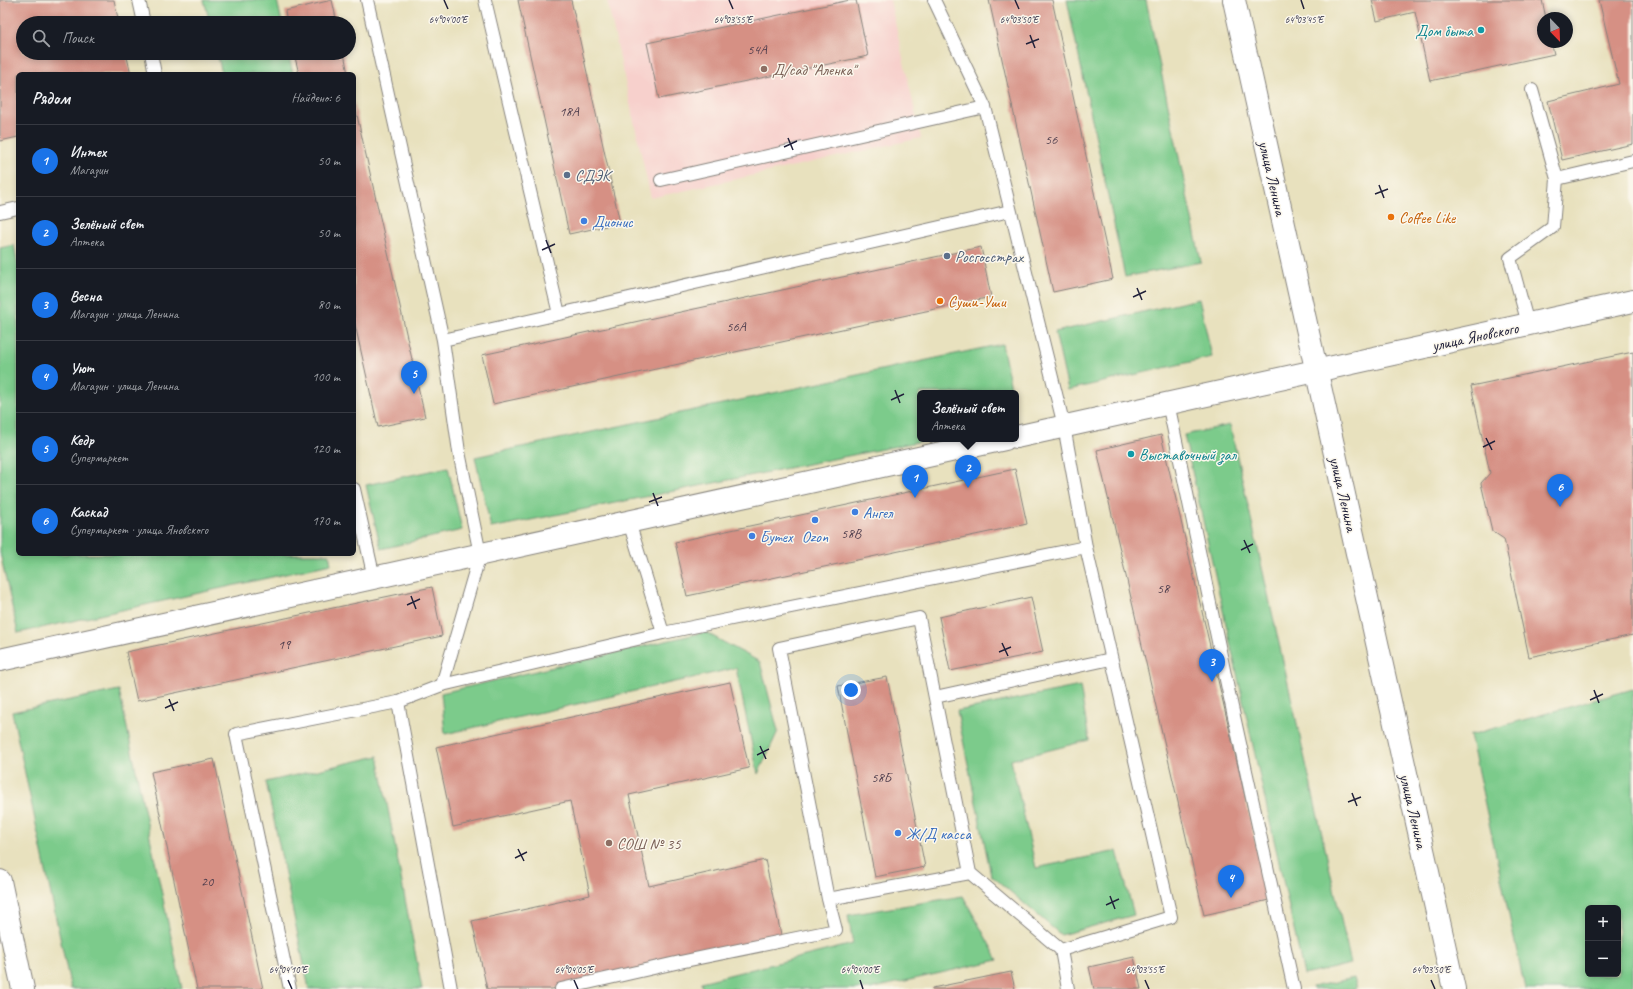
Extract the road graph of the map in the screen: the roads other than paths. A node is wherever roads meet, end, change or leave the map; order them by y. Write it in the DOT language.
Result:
graph roads {
  1 [pos="139,0"];
  2 [pos="367,0"];
  3 [pos="485,0"];
  4 [pos="934,0"];
  5 [pos="1234,0"];
  6 [pos="142,16"];
  7 [pos="152,60"];
  8 [pos="155,72"];
  9 [pos="1532,90"];
  10 [pos="985,107"];
  11 [pos="1633,162"];
  12 [pos="1557,179"];
  13 [pos="661,180"];
  14 [pos="16,208"];
  15 [pos="1010,211"];
  16 [pos="0,212"];
  17 [pos="1633,301"];
  18 [pos="559,314"];
  19 [pos="1528,324"];
  20 [pos="443,340"];
  21 [pos="1316,371"];
  22 [pos="1168,403"];
  23 [pos="1064,426"];
  24 [pos="1019,435"];
  25 [pos="991,442"];
  26 [pos="356,497"];
  27 [pos="629,522"];
  28 [pos="1086,547"];
  29 [pos="480,554"];
  30 [pos="374,578"];
  31 [pos="663,633"];
  32 [pos="1111,659"];
  33 [pos="0,660"];
  34 [pos="442,685"];
  35 [pos="935,696"];
  36 [pos="398,702"];
  37 [pos="970,873"];
  38 [pos="0,881"];
  39 [pos="828,899"];
  40 [pos="1061,950"];
  41 [pos="22,989"];
  42 [pos="290,989"];
  43 [pos="451,989"];
  44 [pos="561,989"];
  45 [pos="1068,989"];
  46 [pos="1294,989"];
  47 [pos="1454,989"];
  1 -- 6 [label="lane"];
  2 -- 20 [label="lane"];
  3 -- 18 [label="lane"];
  4 -- 10 [label="lane"];
  5 -- 21 [label="main road, улица Ленина"];
  7 -- 8 [label="lane"];
  9 -- 12 [label="lane"];
  10 -- 13 [label="lane"];
  10 -- 15 [label="lane"];
  11 -- 12 [label="lane"];
  12 -- 19 [label="lane"];
  14 -- 16 [label="lane"];
  15 -- 18 [label="lane"];
  15 -- 23 [label="lane"];
  17 -- 19 [label="main road, улица Яновского"];
  18 -- 20 [label="lane"];
  19 -- 21 [label="main road, улица Яновского"];
  20 -- 29 [label="lane"];
  21 -- 22 [label="main road, улица Яновского"];
  21 -- 47 [label="main road, улица Ленина"];
  22 -- 23 [label="main road, улица Яновского"];
  22 -- 46 [label="lane"];
  23 -- 24 [label="main road, улица Яновского"];
  23 -- 28 [label="lane"];
  25 -- 27 [label="main road"];
  26 -- 30 [label="lane"];
  27 -- 29 [label="main road"];
  27 -- 31 [label="lane"];
  28 -- 31 [label="lane"];
  28 -- 32 [label="lane"];
  29 -- 30 [label="main road"];
  29 -- 34 [label="lane"];
  30 -- 33 [label="main road"];
  31 -- 34 [label="lane"];
  32 -- 35 [label="lane"];
  32 -- 40 [label="lane"];
  34 -- 36 [label="lane"];
  35 -- 37 [label="lane"];
  35 -- 39 [label="lane"];
  36 -- 42 [label="lane"];
  36 -- 43 [label="lane"];
  37 -- 39 [label="lane"];
  37 -- 40 [label="lane"];
  38 -- 41 [label="main road"];
  39 -- 44 [label="lane"];
  40 -- 45 [label="lane"];
}
